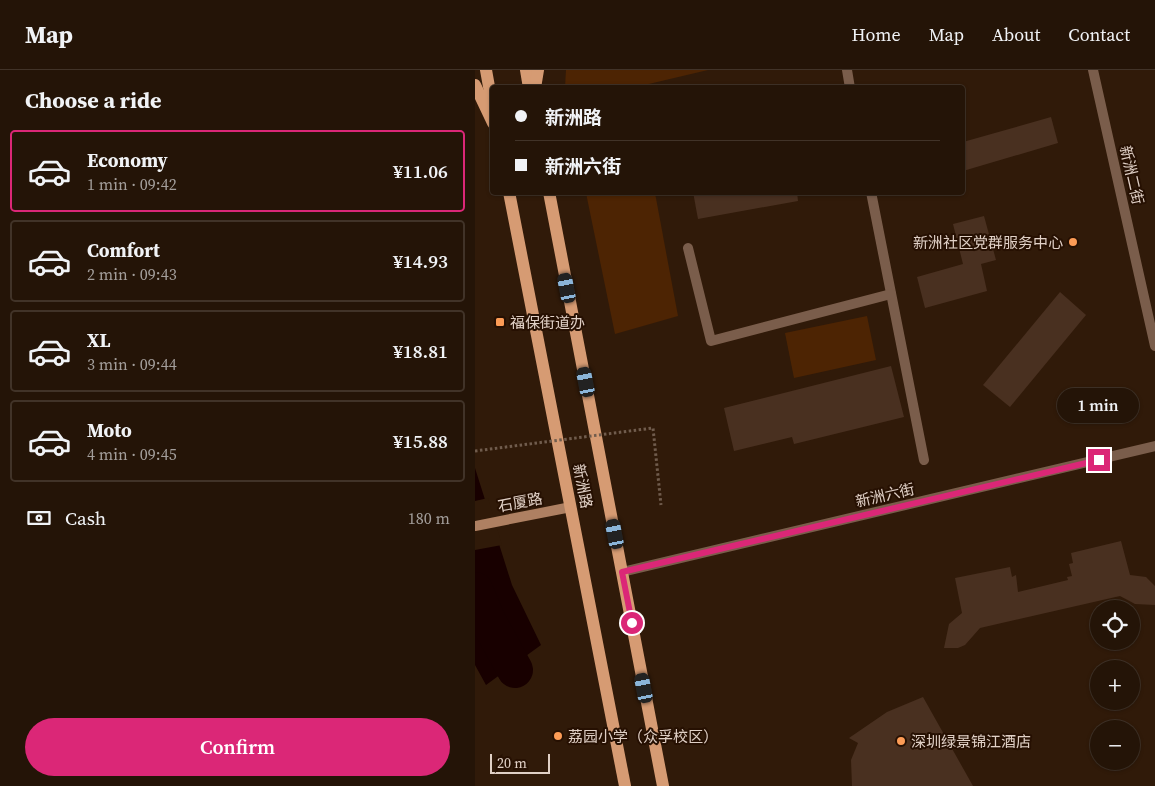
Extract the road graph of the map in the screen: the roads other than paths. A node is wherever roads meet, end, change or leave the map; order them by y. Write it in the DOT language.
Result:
graph roads {
  1 [pos="486,70"];
  2 [pos="526,70"];
  3 [pos="538,70"];
  4 [pos="847,70"];
  5 [pos="1093,70"];
  6 [pos="475,85"];
  7 [pos="528,85"];
  8 [pos="536,85"];
  9 [pos="850,85"];
  10 [pos="490,92"];
  11 [pos="490,117"];
  12 [pos="510,195"];
  13 [pos="550,195"];
  14 [pos="872,195"];
  15 [pos="687,248"];
  16 [pos="891,294"];
  17 [pos="1155,346"];
  18 [pos="1155,446"];
  19 [pos="924,460"];
  20 [pos="571,507"];
  21 [pos="475,526"];
  22 [pos="622,572"];
  23 [pos="625,786"];
  24 [pos="663,786"];
  1 -- 10 [label="main road"];
  2 -- 7 [label="main road"];
  3 -- 8 [label="main road"];
  4 -- 9 [label="street"];
  5 -- 17 [label="street, 新洲二街"];
  6 -- 11 [label="main road"];
  12 -- 20 [label="main road, 新洲路"];
  13 -- 22 [label="main road, 新洲路"];
  14 -- 16 [label="street"];
  15 -- 16 [label="street"];
  16 -- 19 [label="street"];
  18 -- 22 [label="street, 新洲六街"];
  20 -- 21 [label="street, 石厦路"];
  20 -- 23 [label="main road, 新洲路"];
  22 -- 24 [label="main road, 新洲路"];
}
